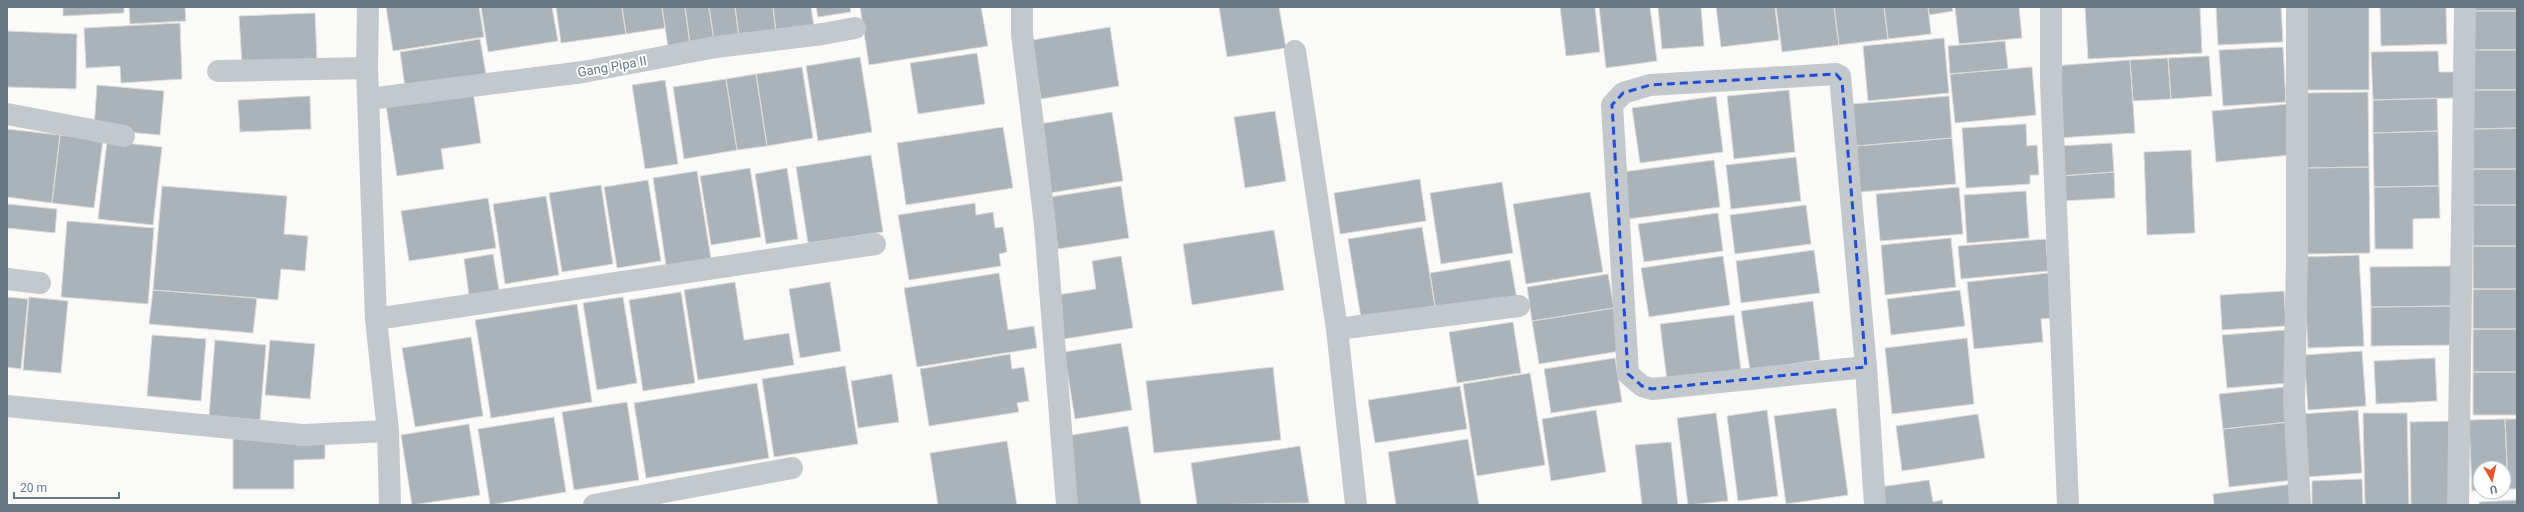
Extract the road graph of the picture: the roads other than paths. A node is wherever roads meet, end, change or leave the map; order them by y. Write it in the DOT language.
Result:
graph roads {
  1 [pos="368,7"];
  2 [pos="1022,7"];
  3 [pos="2051,7"];
  4 [pos="2297,7"];
  5 [pos="2465,7"];
  6 [pos="855,28"];
  7 [pos="1295,51"];
  8 [pos="367,68"];
  9 [pos="218,71"];
  10 [pos="369,99"];
  11 [pos="7,114"];
  12 [pos="124,136"];
  13 [pos="875,244"];
  14 [pos="7,279"];
  15 [pos="40,283"];
  16 [pos="1519,306"];
  17 [pos="376,319"];
  18 [pos="1338,329"];
  19 [pos="1866,367"];
  20 [pos="7,406"];
  21 [pos="388,431"];
  22 [pos="792,468"];
  23 [pos="390,505"];
  24 [pos="594,505"];
  25 [pos="1067,505"];
  26 [pos="1356,505"];
  27 [pos="1875,505"];
  28 [pos="2068,505"];
  29 [pos="2300,505"];
  30 [pos="2458,505"];
  1 -- 8 [label="street"];
  2 -- 25 [label="street"];
  3 -- 28 [label="street"];
  4 -- 29 [label="street"];
  5 -- 30 [label="street"];
  6 -- 10 [label="street, Gang Pipa II"];
  7 -- 18 [label="street"];
  8 -- 9 [label="street"];
  8 -- 10 [label="street"];
  10 -- 17 [label="street"];
  11 -- 12 [label="street"];
  13 -- 17 [label="street"];
  14 -- 15 [label="street"];
  16 -- 18 [label="street"];
  17 -- 21 [label="street"];
  18 -- 26 [label="street"];
  19 -- 19 [label="street"];
  19 -- 27 [label="street"];
  20 -- 21 [label="street"];
  21 -- 23 [label="street"];
  22 -- 24 [label="street"];
}
